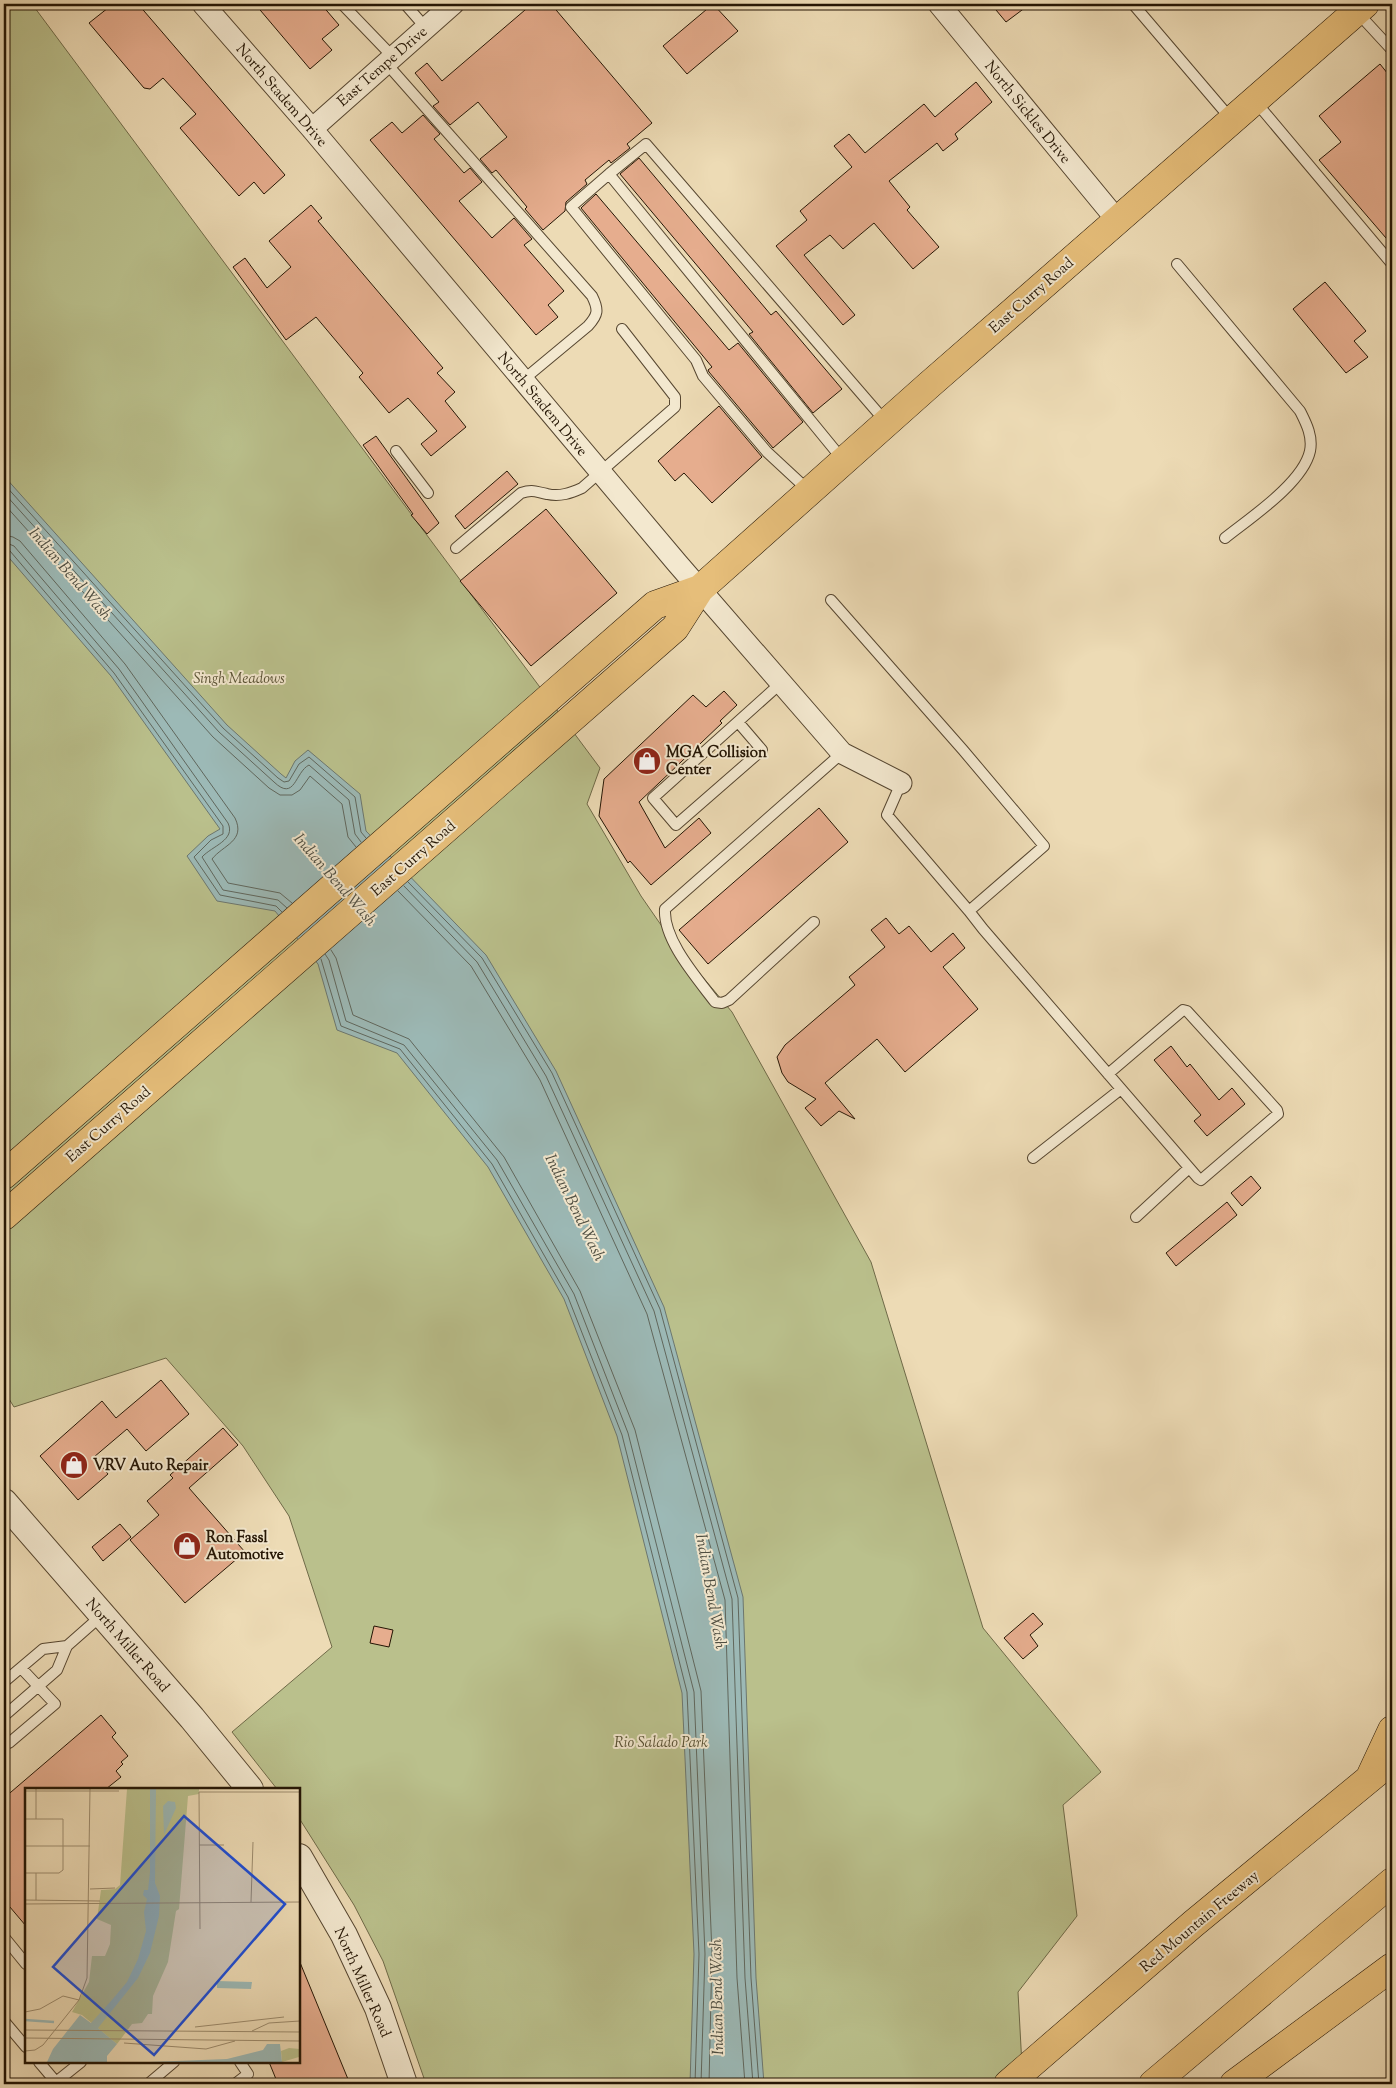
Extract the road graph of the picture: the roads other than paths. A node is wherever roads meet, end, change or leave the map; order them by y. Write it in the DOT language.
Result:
graph roads {
  1 [pos="203,4"];
  2 [pos="342,4"];
  3 [pos="405,4"];
  4 [pos="453,4"];
  5 [pos="939,4"];
  6 [pos="1133,4"];
  7 [pos="1360,8"];
  8 [pos="426,28"];
  9 [pos="1392,50"];
  10 [pos="390,60"];
  11 [pos="1254,100"];
  12 [pos="1232,119"];
  13 [pos="312,129"];
  14 [pos="609,174"];
  15 [pos="1117,220"];
  16 [pos="1177,264"];
  17 [pos="1392,264"];
  18 [pos="622,328"];
  19 [pos="523,380"];
  20 [pos="886,423"];
  21 [pos="396,451"];
  22 [pos="844,461"];
  23 [pos="600,471"];
  24 [pos="809,491"];
  25 [pos="428,493"];
  26 [pos="1226,538"];
  27 [pos="456,548"];
  28 [pos="700,589"];
  29 [pos="831,600"];
  30 [pos="781,683"];
  31 [pos="738,722"];
  32 [pos="842,753"];
  33 [pos="901,783"];
  34 [pos="969,911"];
  35 [pos="814,922"];
  36 [pos="1108,1074"];
  37 [pos="1121,1088"];
  38 [pos="1033,1158"];
  39 [pos="1189,1168"];
  40 [pos="4,1175"];
  41 [pos="4,1216"];
  42 [pos="1136,1217"];
  43 [pos="4,1502"];
  44 [pos="101,1616"];
  45 [pos="67,1646"];
  46 [pos="21,1668"];
  47 [pos="4,1682"];
  48 [pos="38,1686"];
  49 [pos="4,1716"];
  50 [pos="1392,1730"];
  51 [pos="4,1737"];
  52 [pos="1392,1760"];
  53 [pos="1368,1781"];
  54 [pos="249,1788"];
  55 [pos="300,1859"];
  56 [pos="1392,1882"];
  57 [pos="5,1942"];
  58 [pos="25,1963"];
  59 [pos="1392,1967"];
  60 [pos="4,2021"];
  61 [pos="25,2046"];
  62 [pos="40,2063"];
  63 [pos="80,2063"];
  64 [pos="173,2063"];
  65 [pos="241,2063"];
  66 [pos="57,2083"];
  67 [pos="148,2084"];
  68 [pos="236,2084"];
  69 [pos="404,2084"];
  70 [pos="1008,2084"];
  71 [pos="1153,2084"];
  72 [pos="1234,2084"];
  1 -- 13 [label="street, North Stadem Drive"];
  2 -- 10 [label="lane"];
  3 -- 8 [label="lane"];
  4 -- 8 [label="street, East Tempe Drive"];
  5 -- 15 [label="street, North Sickles Drive"];
  6 -- 12 [label="lane"];
  7 -- 9 [label="lane"];
  7 -- 11 [label="main road, East Curry Road"];
  8 -- 10 [label="street, East Tempe Drive"];
  10 -- 13 [label="street, East Tempe Drive"];
  10 -- 19 [label="lane"];
  11 -- 12 [label="main road, East Curry Road"];
  11 -- 17 [label="lane"];
  12 -- 15 [label="main road, East Curry Road"];
  13 -- 19 [label="street, North Stadem Drive"];
  14 -- 20 [label="lane"];
  14 -- 22 [label="lane"];
  14 -- 24 [label="lane"];
  15 -- 20 [label="main road, East Curry Road"];
  16 -- 26 [label="lane"];
  18 -- 23 [label="lane"];
  19 -- 23 [label="street, North Stadem Drive"];
  20 -- 22 [label="main road, East Curry Road"];
  21 -- 25 [label="lane"];
  22 -- 24 [label="main road, East Curry Road"];
  23 -- 27 [label="lane"];
  23 -- 28 [label="street, North Stadem Drive"];
  24 -- 28 [label="main road, East Curry Road"];
  28 -- 30 [label="street, North Stadem Drive"];
  28 -- 40 [label="main road, East Curry Road"];
  28 -- 41 [label="main road, East Curry Road"];
  29 -- 34 [label="lane"];
  30 -- 31 [label="lane"];
  30 -- 32 [label="street, North Stadem Drive"];
  31 -- 31 [label="lane"];
  32 -- 33 [label="street, North Stadem Drive"];
  32 -- 35 [label="lane"];
  33 -- 34 [label="lane"];
  34 -- 36 [label="lane"];
  36 -- 37 [label="lane"];
  36 -- 39 [label="lane"];
  37 -- 38 [label="lane"];
  37 -- 39 [label="lane"];
  39 -- 42 [label="lane"];
  43 -- 44 [label="street, North Miller Road"];
  44 -- 45 [label="lane"];
  44 -- 54 [label="street, North Miller Road"];
  45 -- 46 [label="lane"];
  45 -- 48 [label="lane"];
  46 -- 47 [label="lane"];
  46 -- 48 [label="lane"];
  48 -- 49 [label="lane"];
  48 -- 51 [label="lane"];
  50 -- 53 [label="main road"];
  52 -- 53 [label="main road, Red Mountain Freeway"];
  53 -- 70 [label="main road, Red Mountain Freeway"];
  55 -- 69 [label="street, North Miller Road"];
  56 -- 71 [label="main road"];
  57 -- 58 [label="lane"];
  59 -- 72 [label="main road"];
  60 -- 61 [label="lane"];
  62 -- 66 [label="lane"];
  63 -- 66 [label="lane"];
  64 -- 67 [label="lane"];
  65 -- 68 [label="lane"];
}
